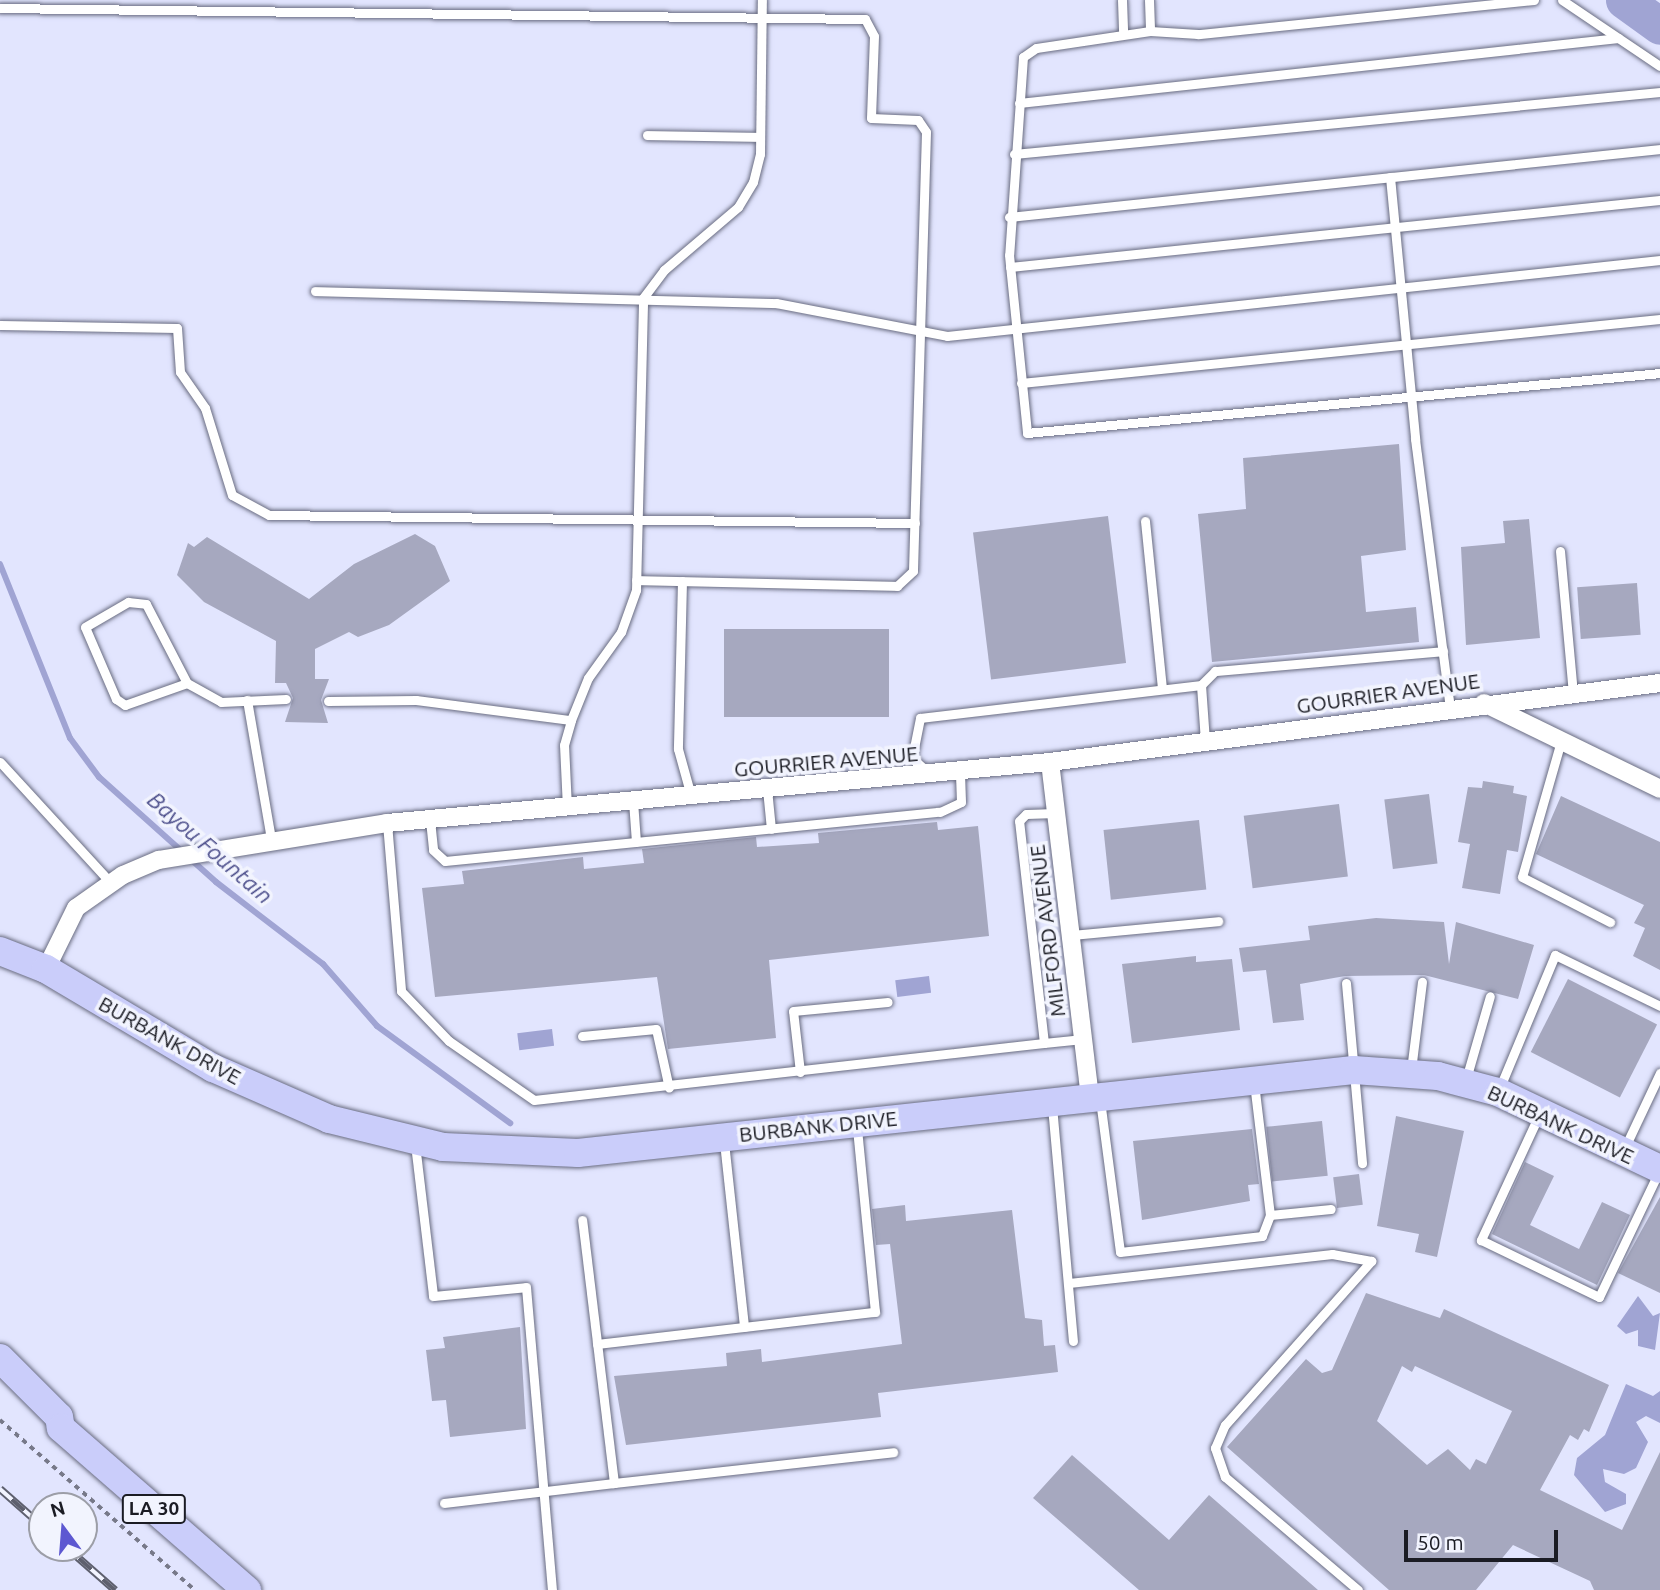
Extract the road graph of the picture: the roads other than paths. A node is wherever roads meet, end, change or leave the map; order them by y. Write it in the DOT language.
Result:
graph roads {
  1 [pos="761,0"];
  2 [pos="1122,0"];
  3 [pos="1149,0"];
  4 [pos="1534,0"];
  5 [pos="1562,0"];
  6 [pos="0,8"];
  7 [pos="761,18"];
  8 [pos="1150,31"];
  9 [pos="1123,34"];
  10 [pos="1618,38"];
  11 [pos="1660,66"];
  12 [pos="1660,92"];
  13 [pos="1019,103"];
  14 [pos="647,135"];
  15 [pos="760,137"];
  16 [pos="1660,149"];
  17 [pos="1014,154"];
  18 [pos="1390,177"];
  19 [pos="1660,200"];
  20 [pos="1009,217"];
  21 [pos="1395,226"];
  22 [pos="1660,260"];
  23 [pos="1010,267"];
  24 [pos="1400,287"];
  25 [pos="315,291"];
  26 [pos="643,298"];
  27 [pos="1660,319"];
  28 [pos="0,325"];
  29 [pos="1014,329"];
  30 [pos="922,330"];
  31 [pos="1405,345"];
  32 [pos="1660,373"];
  33 [pos="1021,383"];
  34 [pos="1410,398"];
  35 [pos="1145,521"];
  36 [pos="639,522"];
  37 [pos="915,523"];
  38 [pos="1560,551"];
  39 [pos="636,580"];
  40 [pos="682,581"];
  41 [pos="1443,651"];
  42 [pos="187,683"];
  43 [pos="1660,683"];
  44 [pos="1202,685"];
  45 [pos="1162,688"];
  46 [pos="1573,693"];
  47 [pos="286,699"];
  48 [pos="247,700"];
  49 [pos="328,701"];
  50 [pos="1484,703"];
  51 [pos="1450,708"];
  52 [pos="571,720"];
  53 [pos="1205,741"];
  54 [pos="1561,741"];
  55 [pos="0,762"];
  56 [pos="1050,762"];
  57 [pos="960,771"];
  58 [pos="930,774"];
  59 [pos="767,789"];
  60 [pos="1660,789"];
  61 [pos="691,796"];
  62 [pos="633,801"];
  63 [pos="566,808"];
  64 [pos="1056,813"];
  65 [pos="430,820"];
  66 [pos="387,823"];
  67 [pos="771,829"];
  68 [pos="636,842"];
  69 [pos="264,847"];
  70 [pos="111,883"];
  71 [pos="1218,920"];
  72 [pos="1610,922"];
  73 [pos="1070,935"];
  74 [pos="0,951"];
  75 [pos="46,969"];
  76 [pos="1422,982"];
  77 [pos="1346,983"];
  78 [pos="1490,996"];
  79 [pos="888,1002"];
  80 [pos="1660,1006"];
  81 [pos="582,1036"];
  82 [pos="1083,1039"];
  83 [pos="1044,1043"];
  84 [pos="1354,1070"];
  85 [pos="800,1072"];
  86 [pos="1410,1072"];
  87 [pos="1660,1073"];
  88 [pos="1254,1079"];
  89 [pos="1465,1082"];
  90 [pos="669,1088"];
  91 [pos="1498,1092"];
  92 [pos="1094,1095"];
  93 [pos="1051,1100"];
  94 [pos="1541,1111"];
  95 [pos="857,1122"];
  96 [pos="723,1137"];
  97 [pos="415,1143"];
  98 [pos="1623,1151"];
  99 [pos="1362,1163"];
  100 [pos="1660,1169"];
  101 [pos="1331,1209"];
  102 [pos="1270,1215"];
  103 [pos="582,1220"];
  104 [pos="1069,1283"];
  105 [pos="744,1327"];
  106 [pos="1073,1341"];
  107 [pos="597,1344"];
  108 [pos="0,1358"];
  109 [pos="0,1385"];
  110 [pos="61,1427"];
  111 [pos="892,1452"];
  112 [pos="614,1483"];
  113 [pos="547,1491"];
  114 [pos="444,1503"];
  115 [pos="247,1590"];
  116 [pos="552,1590"];
  117 [pos="1358,1590"];
  1 -- 7 [label="lane"];
  2 -- 9 [label="lane"];
  3 -- 8 [label="lane"];
  4 -- 8 [label="lane"];
  5 -- 10 [label="lane"];
  6 -- 7 [label="lane"];
  7 -- 15 [label="lane"];
  7 -- 30 [label="lane"];
  8 -- 9 [label="lane"];
  9 -- 13 [label="lane"];
  10 -- 11 [label="lane"];
  10 -- 13 [label="lane"];
  12 -- 17 [label="lane"];
  13 -- 17 [label="lane"];
  14 -- 15 [label="lane"];
  15 -- 26 [label="lane"];
  16 -- 18 [label="lane"];
  17 -- 20 [label="lane"];
  18 -- 20 [label="lane"];
  18 -- 21 [label="lane"];
  19 -- 21 [label="lane"];
  20 -- 23 [label="lane"];
  21 -- 23 [label="lane"];
  21 -- 24 [label="lane"];
  22 -- 24 [label="lane"];
  23 -- 29 [label="lane"];
  24 -- 29 [label="lane"];
  24 -- 31 [label="lane"];
  25 -- 26 [label="lane"];
  26 -- 30 [label="lane"];
  26 -- 36 [label="lane"];
  27 -- 31 [label="lane"];
  28 -- 36 [label="lane"];
  29 -- 30 [label="lane"];
  29 -- 33 [label="lane"];
  30 -- 37 [label="lane"];
  31 -- 33 [label="lane"];
  31 -- 34 [label="lane"];
  32 -- 34 [label="lane"];
  33 -- 34 [label="lane"];
  34 -- 41 [label="lane"];
  35 -- 45 [label="lane"];
  36 -- 37 [label="lane"];
  36 -- 39 [label="lane"];
  37 -- 40 [label="lane"];
  38 -- 46 [label="lane"];
  39 -- 40 [label="lane"];
  39 -- 52 [label="lane"];
  40 -- 61 [label="lane"];
  41 -- 44 [label="lane"];
  41 -- 51 [label="lane"];
  42 -- 42 [label="lane"];
  42 -- 48 [label="lane"];
  43 -- 46 [label="street, GOURRIER AVENUE"];
  44 -- 45 [label="lane"];
  44 -- 53 [label="lane"];
  45 -- 58 [label="lane"];
  46 -- 50 [label="street, GOURRIER AVENUE"];
  47 -- 48 [label="lane"];
  48 -- 69 [label="lane"];
  49 -- 52 [label="lane"];
  50 -- 51 [label="street, GOURRIER AVENUE"];
  50 -- 54 [label="street"];
  51 -- 53 [label="street, GOURRIER AVENUE"];
  52 -- 63 [label="lane"];
  53 -- 56 [label="street, GOURRIER AVENUE"];
  54 -- 60 [label="street"];
  54 -- 72 [label="lane"];
  55 -- 70 [label="lane"];
  56 -- 57 [label="street, GOURRIER AVENUE"];
  56 -- 64 [label="street, MILFORD AVENUE"];
  57 -- 58 [label="street, GOURRIER AVENUE"];
  57 -- 67 [label="lane"];
  58 -- 59 [label="street, GOURRIER AVENUE"];
  59 -- 61 [label="street, GOURRIER AVENUE"];
  59 -- 67 [label="lane"];
  61 -- 62 [label="street, GOURRIER AVENUE"];
  62 -- 63 [label="street, GOURRIER AVENUE"];
  62 -- 68 [label="lane"];
  63 -- 65 [label="street, GOURRIER AVENUE"];
  64 -- 73 [label="street, MILFORD AVENUE"];
  64 -- 83 [label="lane"];
  65 -- 66 [label="street, GOURRIER AVENUE"];
  65 -- 68 [label="lane"];
  66 -- 69 [label="street, GOURRIER AVENUE"];
  66 -- 90 [label="lane"];
  67 -- 68 [label="lane"];
  69 -- 70 [label="street, GOURRIER AVENUE"];
  70 -- 75 [label="street, GOURRIER AVENUE"];
  71 -- 73 [label="lane"];
  73 -- 82 [label="street, MILFORD AVENUE"];
  74 -- 75 [label="main road, BURBANK DRIVE"];
  75 -- 97 [label="main road, BURBANK DRIVE"];
  76 -- 86 [label="lane"];
  77 -- 84 [label="lane"];
  78 -- 89 [label="lane"];
  79 -- 85 [label="lane"];
  80 -- 91 [label="lane"];
  81 -- 90 [label="lane"];
  82 -- 83 [label="lane"];
  82 -- 92 [label="street, MILFORD AVENUE"];
  83 -- 85 [label="lane"];
  84 -- 86 [label="main road, BURBANK DRIVE"];
  84 -- 88 [label="main road, BURBANK DRIVE"];
  84 -- 99 [label="lane"];
  85 -- 90 [label="lane"];
  86 -- 89 [label="main road, BURBANK DRIVE"];
  87 -- 98 [label="lane"];
  88 -- 92 [label="main road, BURBANK DRIVE"];
  88 -- 102 [label="lane"];
  89 -- 91 [label="main road, BURBANK DRIVE"];
  91 -- 94 [label="main road, BURBANK DRIVE"];
  92 -- 93 [label="main road, BURBANK DRIVE"];
  92 -- 102 [label="lane"];
  93 -- 95 [label="main road, BURBANK DRIVE"];
  93 -- 104 [label="lane"];
  94 -- 98 [label="main road, BURBANK DRIVE"];
  94 -- 100 [label="lane"];
  95 -- 96 [label="main road, BURBANK DRIVE"];
  95 -- 105 [label="lane"];
  96 -- 97 [label="main road, BURBANK DRIVE"];
  96 -- 105 [label="lane"];
  97 -- 113 [label="lane"];
  98 -- 100 [label="main road, BURBANK DRIVE"];
  101 -- 102 [label="lane"];
  103 -- 107 [label="lane"];
  104 -- 106 [label="lane"];
  104 -- 117 [label="lane"];
  105 -- 107 [label="lane"];
  107 -- 112 [label="lane"];
  108 -- 110 [label="main road, LA 30"];
  109 -- 110 [label="main road, LA 30"];
  110 -- 115 [label="main road, LA 30"];
  111 -- 112 [label="lane"];
  112 -- 113 [label="lane"];
  113 -- 114 [label="lane"];
  113 -- 116 [label="lane"];
}
